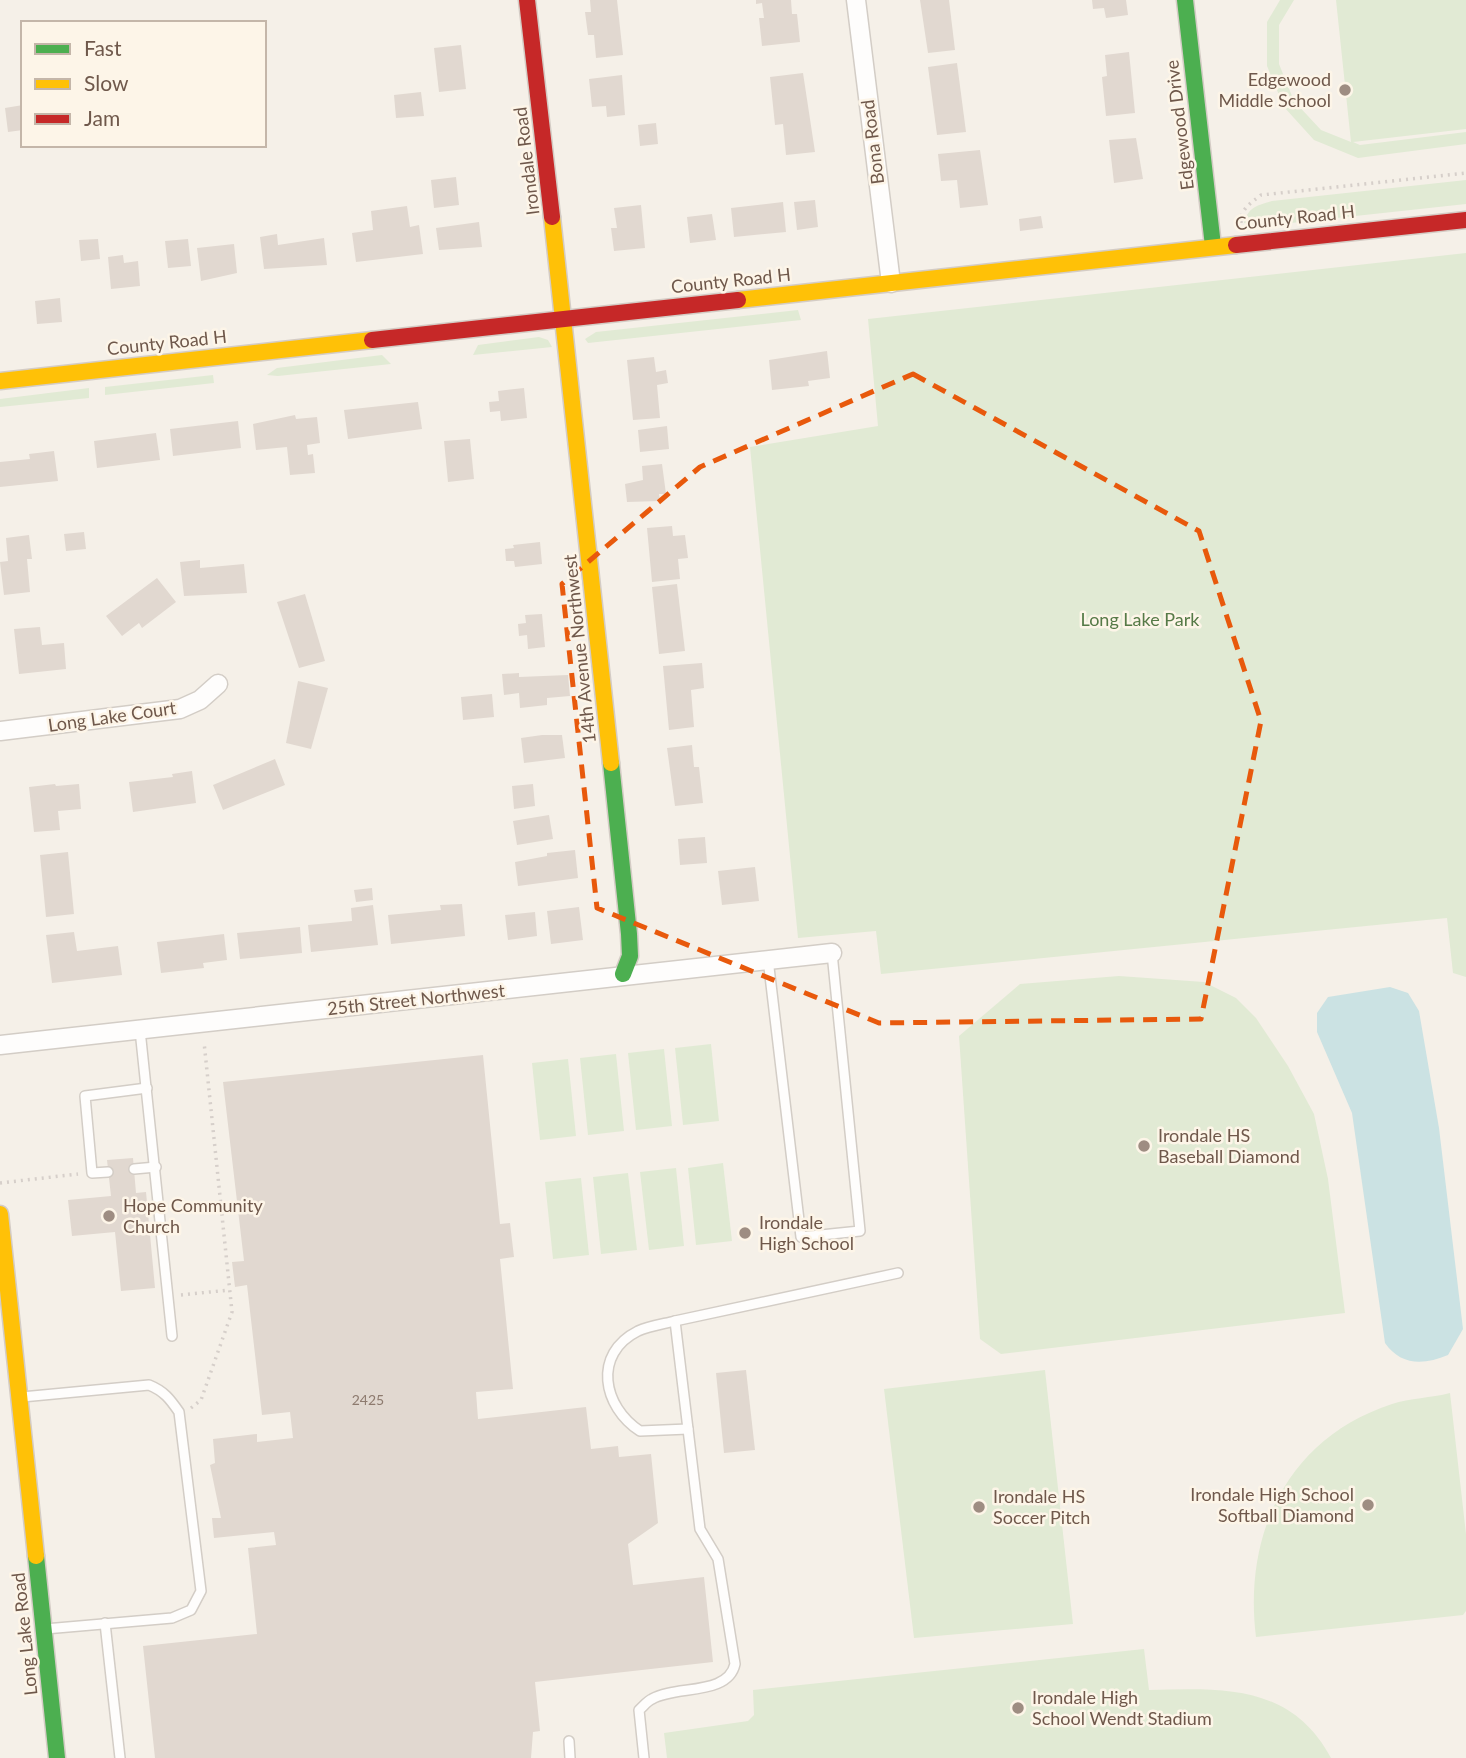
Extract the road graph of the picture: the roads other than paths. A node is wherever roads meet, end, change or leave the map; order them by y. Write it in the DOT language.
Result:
graph roads {
  1 [pos="527,0"];
  2 [pos="856,0"];
  3 [pos="1185,0"];
  4 [pos="1466,220"];
  5 [pos="1213,246"];
  6 [pos="891,283"];
  7 [pos="565,318"];
  8 [pos="0,381"];
  9 [pos="218,684"];
  10 [pos="0,731"];
  11 [pos="832,953"];
  12 [pos="768,959"];
  13 [pos="623,974"];
  14 [pos="140,1030"];
  15 [pos="0,1045"];
  16 [pos="147,1088"];
  17 [pos="156,1167"];
  18 [pos="134,1169"];
  19 [pos="108,1172"];
  20 [pos="0,1214"];
  21 [pos="898,1273"];
  22 [pos="675,1321"];
  23 [pos="172,1336"];
  24 [pos="20,1397"];
  25 [pos="688,1429"];
  26 [pos="105,1623"];
  27 [pos="44,1629"];
  28 [pos="569,1741"];
  29 [pos="57,1758"];
  30 [pos="120,1758"];
  31 [pos="570,1758"];
  32 [pos="644,1758"];
  1 -- 7 [label="street, Irondale Road"];
  2 -- 6 [label="street, Bona Road"];
  3 -- 5 [label="street, Edgewood Drive"];
  4 -- 5 [label="street, County Road H"];
  5 -- 6 [label="street, County Road H"];
  6 -- 7 [label="street, County Road H"];
  7 -- 8 [label="street, County Road H"];
  7 -- 13 [label="street, 14th Avenue Northwest"];
  9 -- 10 [label="street, Long Lake Court"];
  11 -- 12 [label="street, 25th Street Northwest"];
  11 -- 12 [label="lane"];
  12 -- 13 [label="street, 25th Street Northwest"];
  13 -- 14 [label="street, 25th Street Northwest"];
  14 -- 15 [label="street, 25th Street Northwest"];
  14 -- 16 [label="lane"];
  16 -- 17 [label="lane"];
  16 -- 19 [label="lane"];
  17 -- 18 [label="lane"];
  17 -- 23 [label="lane"];
  20 -- 24 [label="street, Long Lake Road"];
  21 -- 22 [label="lane"];
  22 -- 25 [label="lane"];
  22 -- 25 [label="lane"];
  24 -- 26 [label="lane"];
  24 -- 27 [label="street, Long Lake Road"];
  25 -- 32 [label="lane"];
  26 -- 27 [label="lane"];
  26 -- 30 [label="lane"];
  27 -- 29 [label="street, Long Lake Road"];
  28 -- 31 [label="lane"];
}
